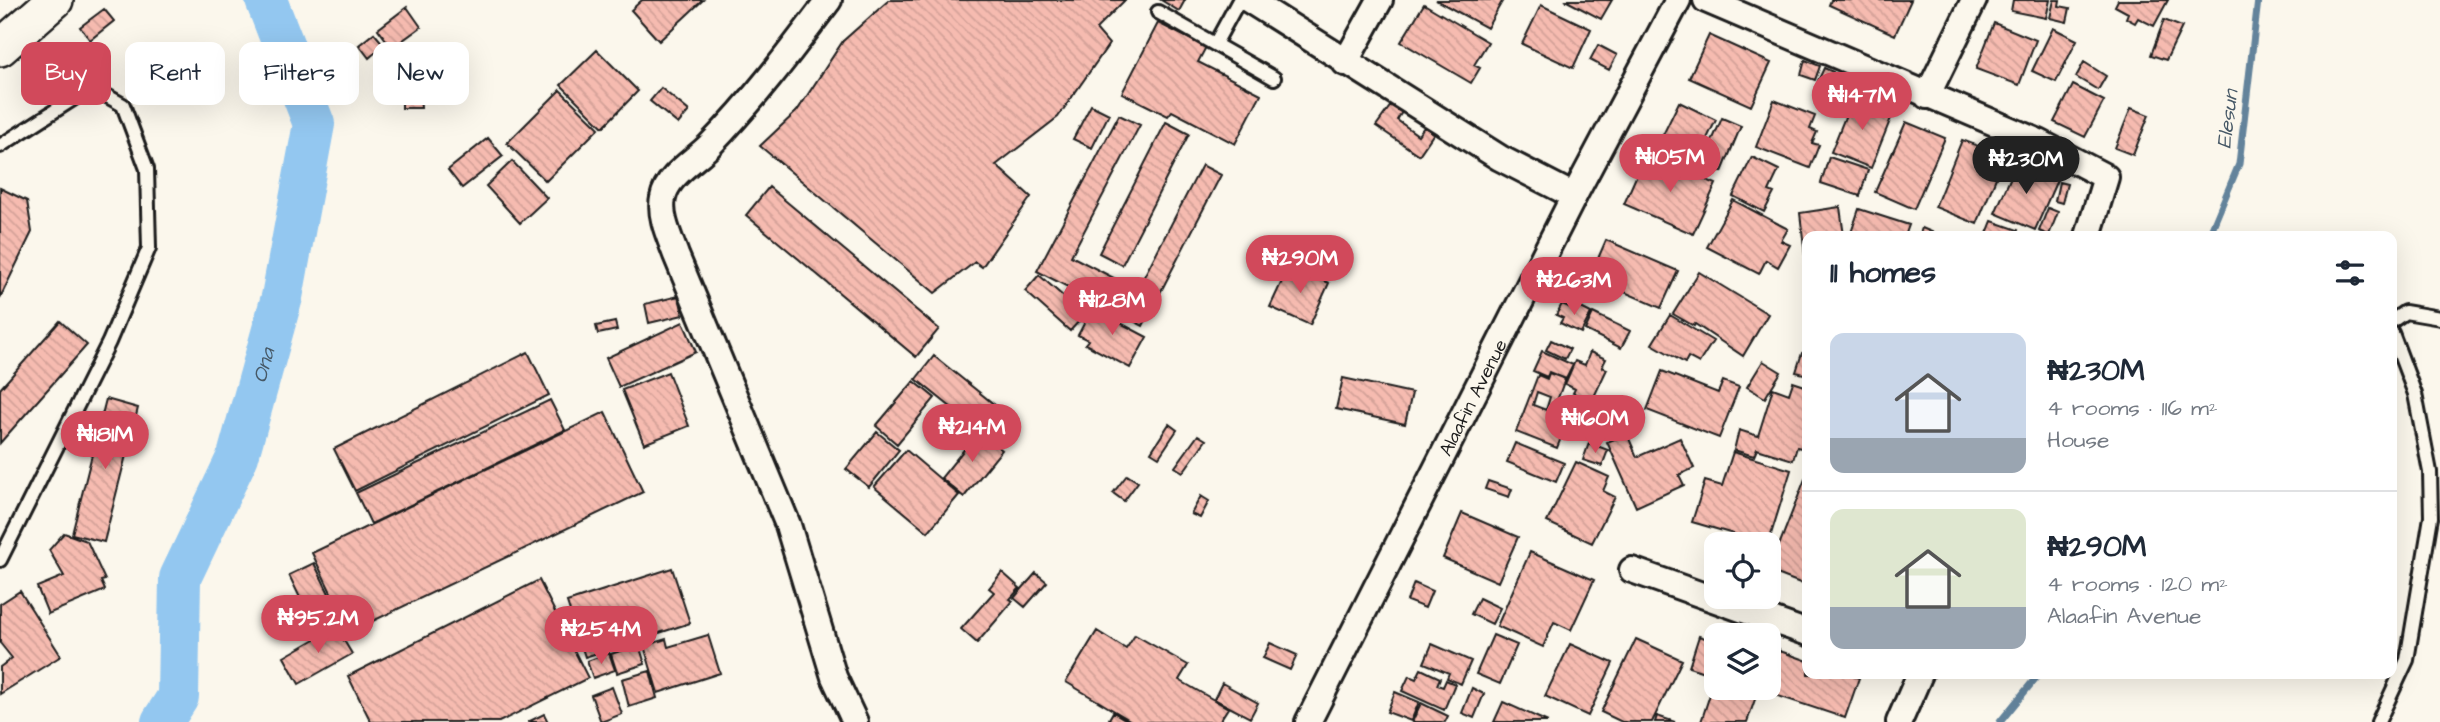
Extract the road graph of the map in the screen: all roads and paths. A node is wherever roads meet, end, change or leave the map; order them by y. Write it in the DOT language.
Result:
graph roads {
  1 [pos="55,0"];
  2 [pos="829,0"];
  3 [pos="1239,0"];
  4 [pos="1250,0"];
  5 [pos="1380,0"];
  6 [pos="1678,0"];
  7 [pos="1706,0"];
  8 [pos="1974,0"];
  9 [pos="1158,12"];
  10 [pos="1215,44"];
  11 [pos="0,48"];
  12 [pos="1345,62"];
  13 [pos="1274,78"];
  14 [pos="1927,96"];
  15 [pos="0,146"];
  16 [pos="1574,196"];
  17 [pos="2090,231"];
  18 [pos="2397,317"];
  19 [pos="2440,318"];
  20 [pos="2397,346"];
  21 [pos="0,560"];
  22 [pos="1632,570"];
  23 [pos="1802,631"];
  24 [pos="1918,679"];
  25 [pos="855,722"];
  26 [pos="1308,722"];
  27 [pos="1899,722"];
  28 [pos="2378,722"];
  1 -- 11 [label="street"];
  2 -- 25 [label="street"];
  3 -- 10 [label="lane"];
  4 -- 12 [label="street"];
  5 -- 12 [label="street"];
  6 -- 16 [label="street, Alaafin Avenue"];
  7 -- 14 [label="street"];
  8 -- 14 [label="street"];
  9 -- 10 [label="lane"];
  10 -- 13 [label="lane"];
  12 -- 16 [label="street"];
  14 -- 17 [label="street"];
  15 -- 21 [label="lane"];
  16 -- 26 [label="street, Alaafin Avenue"];
  18 -- 19 [label="lane"];
  20 -- 28 [label="lane"];
  22 -- 23 [label="street"];
  24 -- 27 [label="street"];
}
